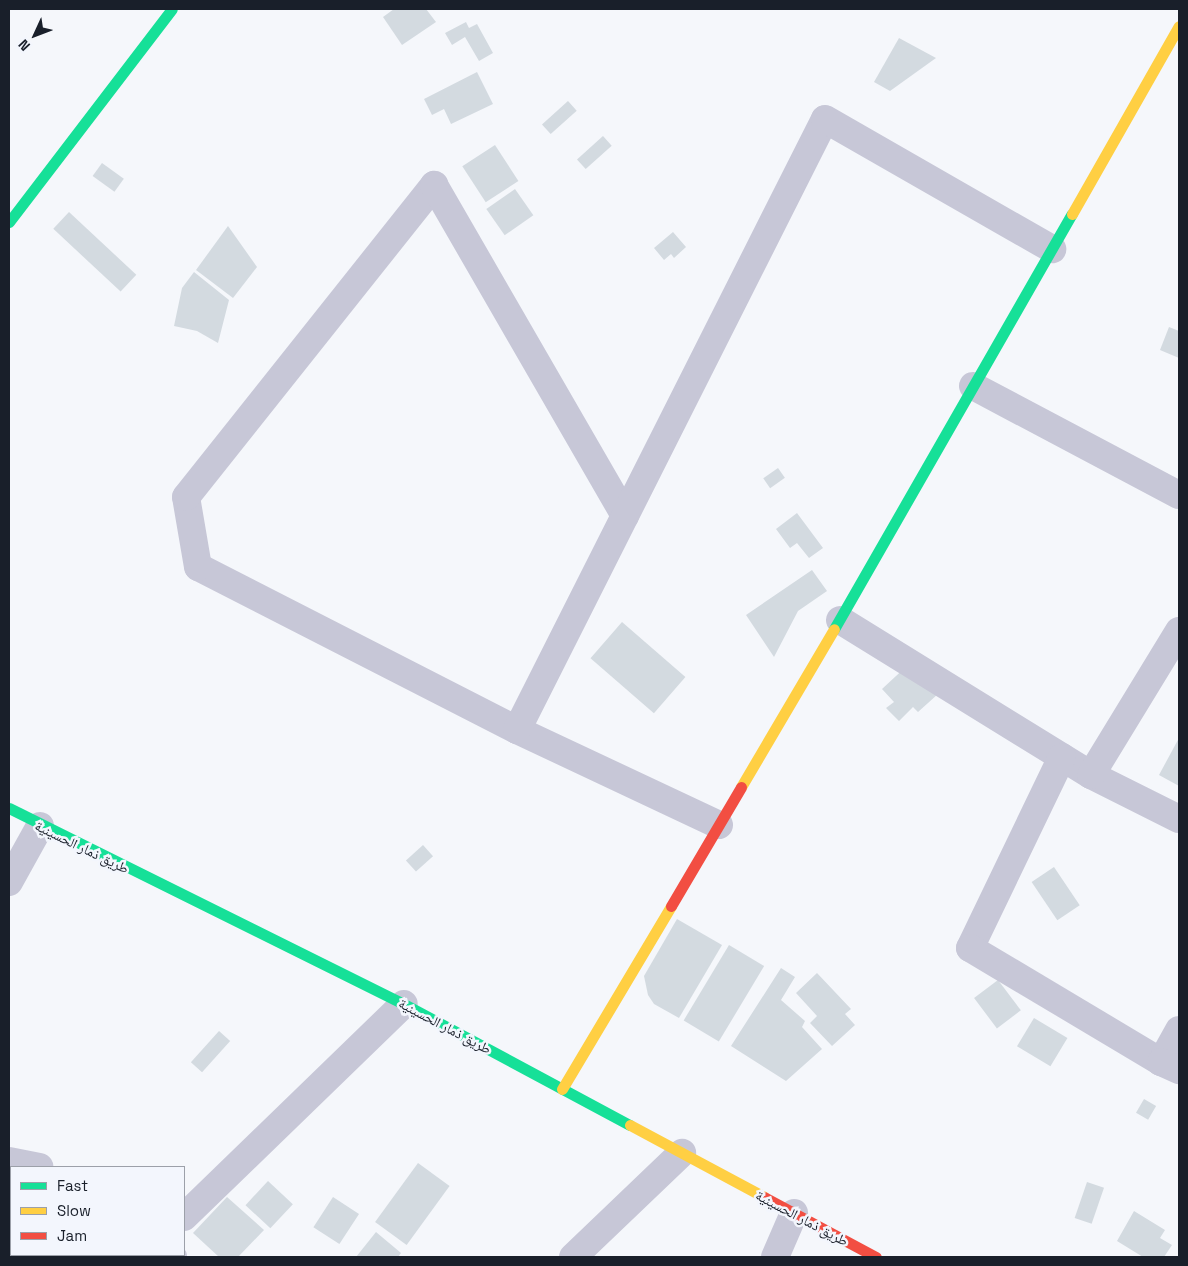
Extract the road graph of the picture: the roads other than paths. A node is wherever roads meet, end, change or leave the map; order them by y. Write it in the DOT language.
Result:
graph roads {
  1 [pos="172,9"];
  2 [pos="1179,26"];
  3 [pos="9,222"];
  4 [pos="1052,249"];
  5 [pos="973,386"];
  6 [pos="1179,495"];
  7 [pos="625,516"];
  8 [pos="840,620"];
  9 [pos="1179,630"];
  10 [pos="517,730"];
  11 [pos="1062,757"];
  12 [pos="1091,775"];
  13 [pos="9,808"];
  14 [pos="1179,819"];
  15 [pos="719,825"];
  16 [pos="40,826"];
  17 [pos="9,882"];
  18 [pos="404,1004"];
  19 [pos="1179,1030"];
  20 [pos="1170,1066"];
  21 [pos="562,1088"];
  22 [pos="682,1153"];
  23 [pos="9,1161"];
  24 [pos="35,1166"];
  25 [pos="794,1213"];
  26 [pos="185,1216"];
  27 [pos="573,1257"];
  28 [pos="776,1257"];
  29 [pos="876,1257"];
  1 -- 3 [label="street"];
  2 -- 4 [label="street"];
  4 -- 5 [label="street"];
  4 -- 7 [label="street"];
  5 -- 6 [label="street"];
  5 -- 8 [label="street"];
  7 -- 10 [label="street"];
  7 -- 10 [label="street"];
  8 -- 11 [label="street"];
  8 -- 15 [label="street"];
  9 -- 12 [label="street"];
  10 -- 15 [label="street"];
  11 -- 12 [label="street"];
  11 -- 20 [label="street"];
  12 -- 14 [label="street"];
  13 -- 16 [label="street, طريق ذمار الحسينية"];
  15 -- 21 [label="street"];
  16 -- 17 [label="street"];
  16 -- 18 [label="street, طريق ذمار الحسينية"];
  18 -- 21 [label="street, طريق ذمار الحسينية"];
  18 -- 26 [label="street"];
  19 -- 20 [label="street"];
  21 -- 22 [label="street, طريق ذمار الحسينية"];
  22 -- 25 [label="street, طريق ذمار الحسينية"];
  22 -- 27 [label="street"];
  23 -- 24 [label="street"];
  25 -- 28 [label="street"];
  25 -- 29 [label="street, طريق ذمار الحسينية"];
}
